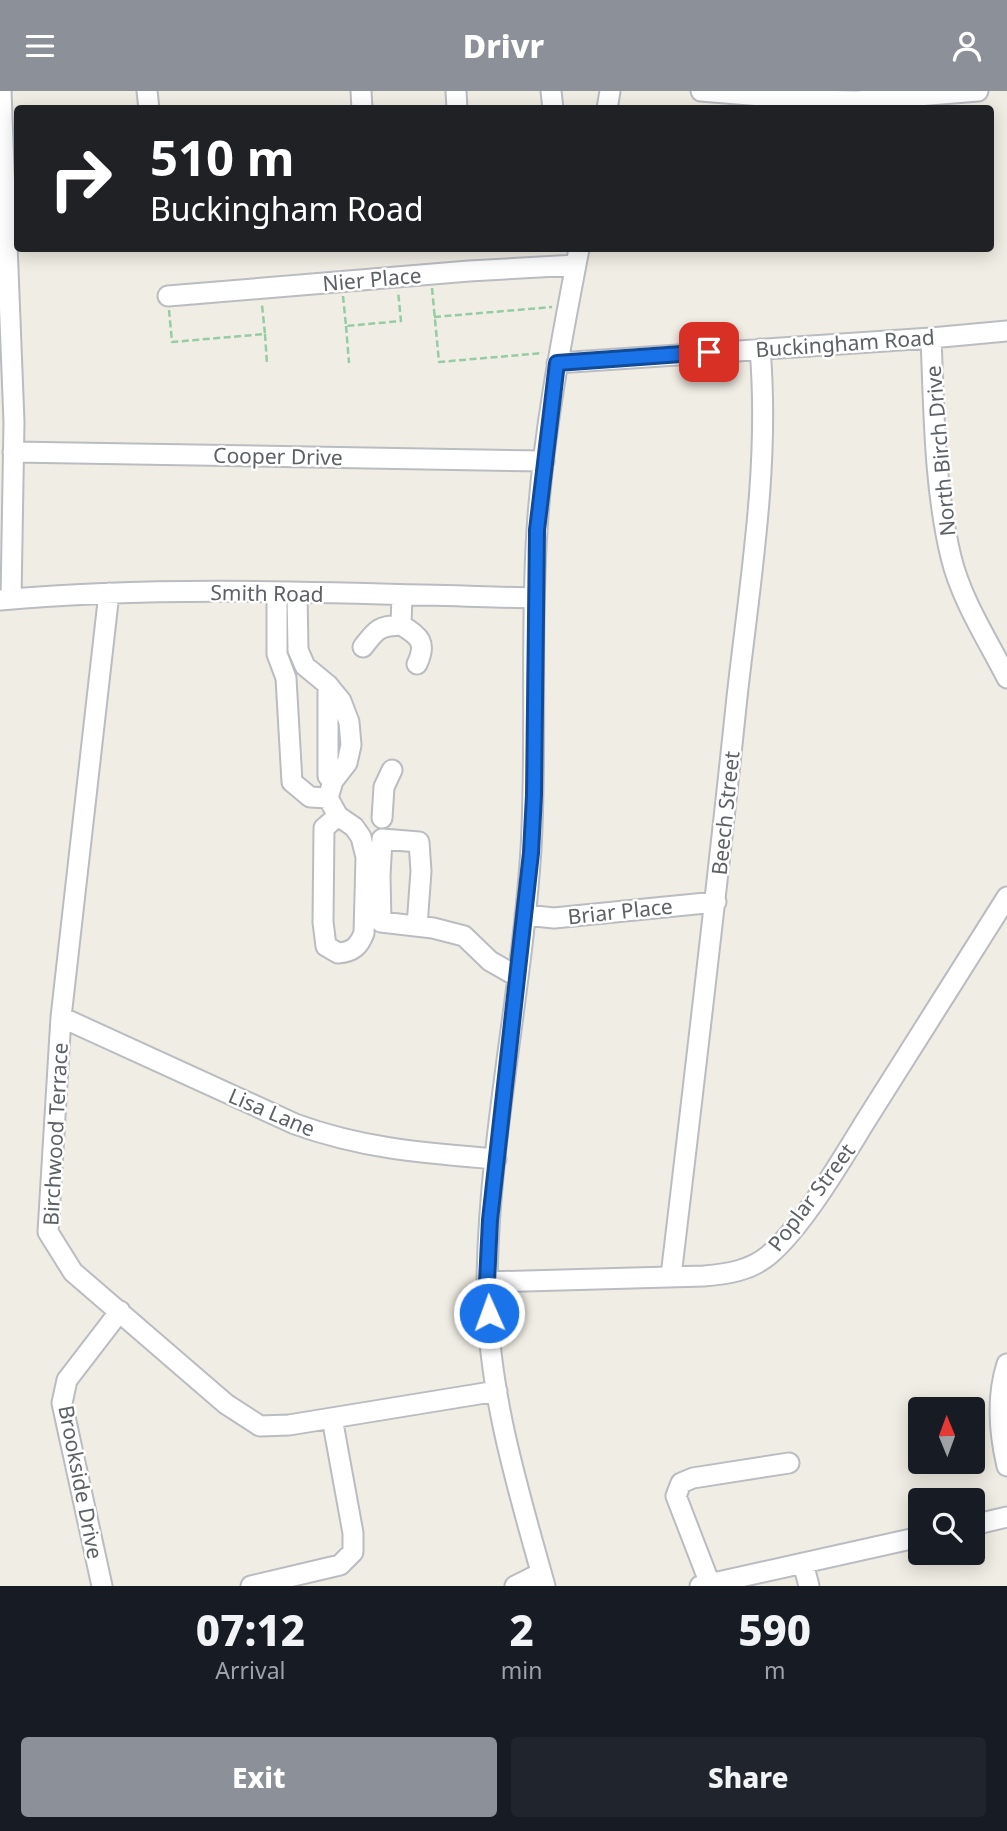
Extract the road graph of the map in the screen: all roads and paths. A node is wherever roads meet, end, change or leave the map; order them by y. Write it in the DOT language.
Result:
graph roads {
  1 [pos="1,91"];
  2 [pos="701,91"];
  3 [pos="978,91"];
  4 [pos="944,92"];
  5 [pos="12,189"];
  6 [pos="577,257"];
  7 [pos="430,275"];
  8 [pos="342,282"];
  9 [pos="398,286"];
  10 [pos="260,289"];
  11 [pos="168,296"];
  12 [pos="552,307"];
  13 [pos="434,317"];
  14 [pos="346,326"];
  15 [pos="1007,331"];
  16 [pos="265,334"];
  17 [pos="931,338"];
  18 [pos="760,349"];
  19 [pos="551,358"];
  20 [pos="349,363"];
  21 [pos="267,365"];
  22 [pos="13,452"];
  23 [pos="544,461"];
  24 [pos="109,593"];
  25 [pos="276,593"];
  26 [pos="297,593"];
  27 [pos="402,596"];
  28 [pos="534,598"];
  29 [pos="6,600"];
  30 [pos="401,625"];
  31 [pos="363,647"];
  32 [pos="417,664"];
  33 [pos="305,666"];
  34 [pos="286,678"];
  35 [pos="1007,678"];
  36 [pos="392,770"];
  37 [pos="331,789"];
  38 [pos="338,817"];
  39 [pos="383,827"];
  40 [pos="366,857"];
  41 [pos="380,876"];
  42 [pos="1007,897"];
  43 [pos="716,902"];
  44 [pos="525,915"];
  45 [pos="417,926"];
  46 [pos="517,977"];
  47 [pos="61,1017"];
  48 [pos="496,1159"];
  49 [pos="671,1276"];
  50 [pos="487,1282"];
  51 [pos="120,1311"];
  52 [pos="1007,1364"];
  53 [pos="497,1391"];
  54 [pos="332,1418"];
  55 [pos="789,1463"];
  56 [pos="1007,1466"];
  57 [pos="1007,1517"];
  58 [pos="985,1522"];
  59 [pos="908,1540"];
  60 [pos="803,1563"];
  61 [pos="543,1579"];
  62 [pos="705,1585"];
  63 [pos="102,1586"];
  64 [pos="251,1586"];
  65 [pos="515,1586"];
  66 [pos="809,1586"];
  1 -- 5 [label="street"];
  2 -- 4 [label="street"];
  3 -- 4 [label="street"];
  5 -- 22 [label="street"];
  6 -- 7 [label="street, Nier Place"];
  6 -- 19 [label="street"];
  7 -- 8 [label="street, Nier Place"];
  7 -- 13 [label="path"];
  8 -- 10 [label="street, Nier Place"];
  8 -- 14 [label="path"];
  9 -- 14 [label="path"];
  10 -- 11 [label="street, Nier Place"];
  10 -- 16 [label="path"];
  11 -- 16 [label="path"];
  12 -- 13 [label="path"];
  13 -- 19 [label="path"];
  14 -- 20 [label="path"];
  15 -- 17 [label="street, Buckingham Road"];
  16 -- 21 [label="path"];
  17 -- 18 [label="street, Buckingham Road"];
  17 -- 35 [label="street, North Birch Drive"];
  18 -- 19 [label="street, Buckingham Road"];
  18 -- 43 [label="street, Beech Street"];
  19 -- 23 [label="street"];
  22 -- 23 [label="street, Cooper Drive"];
  22 -- 29 [label="street"];
  23 -- 28 [label="street"];
  24 -- 25 [label="street, Smith Road"];
  24 -- 29 [label="street, Smith Road"];
  24 -- 47 [label="street, Birchwood Terrace"];
  25 -- 26 [label="street, Smith Road"];
  25 -- 34 [label="street"];
  26 -- 27 [label="street, Smith Road"];
  26 -- 33 [label="street"];
  27 -- 28 [label="street, Smith Road"];
  27 -- 30 [label="street"];
  28 -- 44 [label="street"];
  30 -- 31 [label="street"];
  30 -- 32 [label="street"];
  33 -- 34 [label="street"];
  33 -- 37 [label="street"];
  34 -- 37 [label="street"];
  36 -- 39 [label="street"];
  37 -- 38 [label="street"];
  38 -- 40 [label="street"];
  38 -- 40 [label="street"];
  39 -- 41 [label="street"];
  39 -- 45 [label="street"];
  40 -- 41 [label="street"];
  41 -- 45 [label="street"];
  42 -- 49 [label="street, Poplar Street"];
  43 -- 44 [label="street, Briar Place"];
  43 -- 49 [label="street, Beech Street"];
  44 -- 46 [label="street"];
  45 -- 46 [label="street"];
  46 -- 48 [label="street"];
  47 -- 48 [label="street, Lisa Lane"];
  47 -- 51 [label="street, Birchwood Terrace"];
  48 -- 50 [label="street"];
  49 -- 50 [label="street, Poplar Street"];
  50 -- 53 [label="street"];
  51 -- 54 [label="street, Birchwood Terrace"];
  51 -- 63 [label="street, Brookside Drive"];
  52 -- 56 [label="street"];
  53 -- 54 [label="street, Birchwood Terrace"];
  53 -- 61 [label="street"];
  54 -- 64 [label="street"];
  55 -- 62 [label="street"];
  57 -- 58 [label="street"];
  59 -- 60 [label="street"];
  60 -- 62 [label="street"];
  60 -- 66 [label="street"];
  61 -- 65 [label="street"];
}
